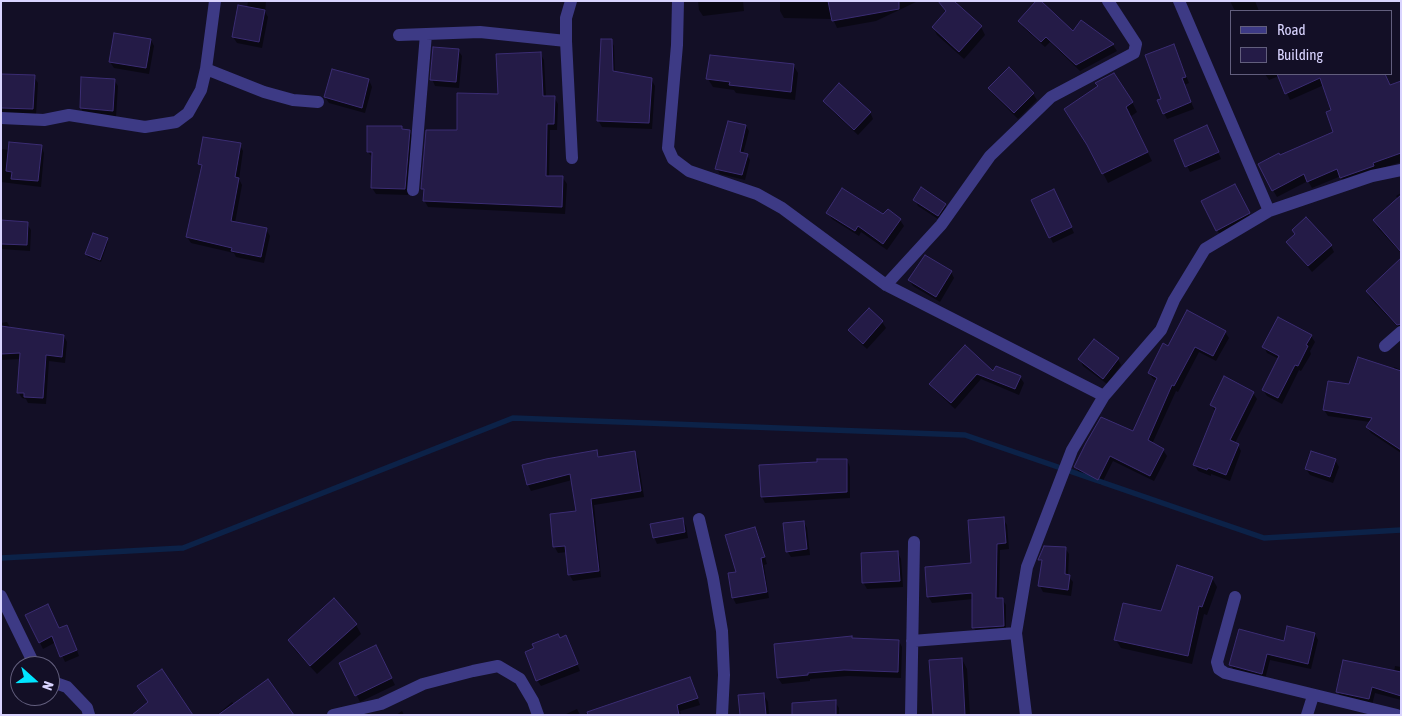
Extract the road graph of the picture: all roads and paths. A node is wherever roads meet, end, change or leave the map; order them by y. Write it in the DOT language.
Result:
graph roads {
  1 [pos="215,1"];
  2 [pos="571,1"];
  3 [pos="678,1"];
  4 [pos="1108,1"];
  5 [pos="1179,1"];
  6 [pos="426,34"];
  7 [pos="399,35"];
  8 [pos="566,41"];
  9 [pos="206,69"];
  10 [pos="318,102"];
  11 [pos="1,118"];
  12 [pos="572,158"];
  13 [pos="1401,170"];
  14 [pos="413,190"];
  15 [pos="1268,211"];
  16 [pos="886,285"];
  17 [pos="1401,332"];
  18 [pos="1385,346"];
  19 [pos="1104,396"];
  20 [pos="699,519"];
  21 [pos="914,542"];
  22 [pos="1,596"];
  23 [pos="1235,596"];
  24 [pos="1016,633"];
  25 [pos="912,641"];
  26 [pos="30,656"];
  27 [pos="60,685"];
  28 [pos="1313,696"];
  29 [pos="89,715"];
  30 [pos="333,715"];
  31 [pos="538,715"];
  32 [pos="722,715"];
  33 [pos="911,715"];
  34 [pos="1026,715"];
  35 [pos="1307,715"];
  36 [pos="1397,715"];
  1 -- 9 [label="street"];
  2 -- 8 [label="street"];
  3 -- 16 [label="street"];
  4 -- 16 [label="street"];
  5 -- 15 [label="street"];
  6 -- 7 [label="street"];
  6 -- 8 [label="street"];
  6 -- 14 [label="street"];
  8 -- 12 [label="street"];
  9 -- 10 [label="street"];
  9 -- 11 [label="street"];
  13 -- 15 [label="street"];
  15 -- 19 [label="street"];
  16 -- 19 [label="street"];
  17 -- 18 [label="street"];
  19 -- 24 [label="street"];
  20 -- 32 [label="street"];
  21 -- 25 [label="street"];
  22 -- 26 [label="street"];
  23 -- 28 [label="street"];
  24 -- 25 [label="street"];
  24 -- 34 [label="street"];
  25 -- 33 [label="street"];
  27 -- 29 [label="street"];
  28 -- 35 [label="street"];
  28 -- 36 [label="street"];
  30 -- 31 [label="street"];
}
